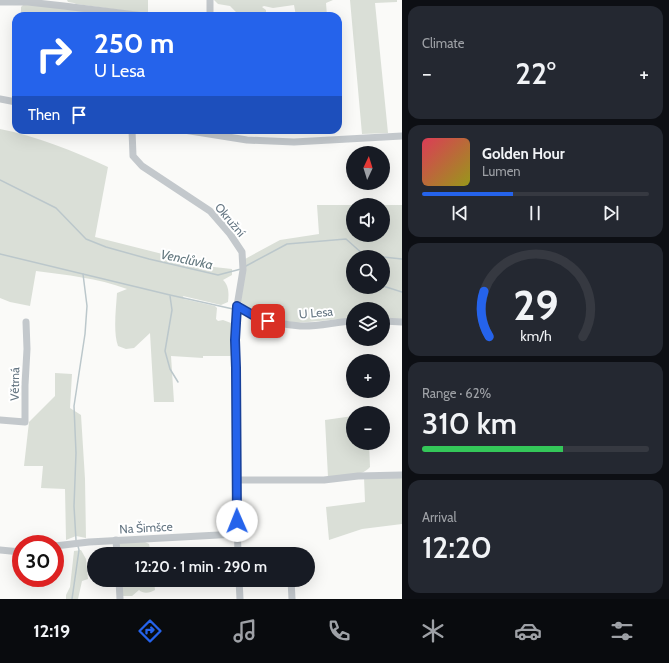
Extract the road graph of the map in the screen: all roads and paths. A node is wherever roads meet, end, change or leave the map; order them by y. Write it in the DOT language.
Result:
graph roads {
  1 [pos="210,0"];
  2 [pos="0,2"];
  3 [pos="114,12"];
  4 [pos="210,12"];
  5 [pos="0,99"];
  6 [pos="12,101"];
  7 [pos="132,134"];
  8 [pos="221,134"];
  9 [pos="402,136"];
  10 [pos="237,306"];
  11 [pos="390,321"];
  12 [pos="26,322"];
  13 [pos="346,322"];
  14 [pos="402,322"];
  15 [pos="0,420"];
  16 [pos="402,475"];
  17 [pos="236,480"];
  18 [pos="238,534"];
  19 [pos="116,540"];
  20 [pos="64,545"];
  21 [pos="116,547"];
  22 [pos="238,547"];
  23 [pos="0,550"];
  24 [pos="12,551"];
  25 [pos="119,587"];
  26 [pos="239,587"];
  27 [pos="291,587"];
  28 [pos="120,599"];
  29 [pos="240,599"];
  30 [pos="292,599"];
  1 -- 4 [label="street"];
  2 -- 3 [label="street"];
  5 -- 6 [label="street"];
  7 -- 10 [label="street, Okružní"];
  8 -- 9 [label="street"];
  10 -- 13 [label="street, U Lesa"];
  10 -- 17 [label="street, Okružní"];
  11 -- 14 [label="street"];
  12 -- 15 [label="street, Větrná"];
  16 -- 17 [label="street"];
  17 -- 18 [label="street, Okružní"];
  18 -- 19 [label="street, Na Šimšce"];
  18 -- 22 [label="street, Okružní"];
  19 -- 20 [label="street, Na Šimšce"];
  19 -- 21 [label="street"];
  23 -- 24 [label="street"];
  25 -- 28 [label="street"];
  26 -- 29 [label="street"];
  27 -- 30 [label="street"];
}
